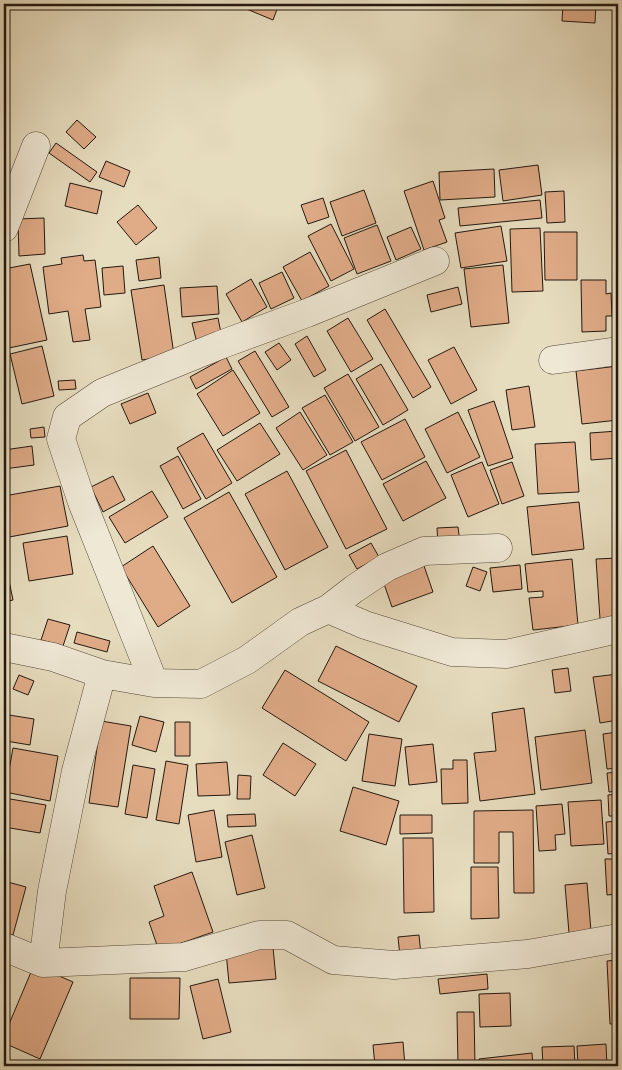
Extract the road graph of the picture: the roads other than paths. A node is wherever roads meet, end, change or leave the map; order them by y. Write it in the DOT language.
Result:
graph roads {
  1 [pos="36,146"];
  2 [pos="4,228"];
  3 [pos="435,261"];
  4 [pos="618,351"];
  5 [pos="553,360"];
  6 [pos="498,548"];
  7 [pos="328,609"];
  8 [pos="618,629"];
  9 [pos="4,647"];
  10 [pos="102,674"];
  11 [pos="154,683"];
  12 [pos="618,938"];
  13 [pos="4,948"];
  14 [pos="43,963"];
  1 -- 2 [label="street"];
  3 -- 11 [label="street"];
  4 -- 5 [label="street"];
  6 -- 7 [label="street"];
  7 -- 8 [label="street"];
  7 -- 11 [label="street"];
  9 -- 10 [label="street"];
  10 -- 11 [label="street"];
  10 -- 14 [label="street"];
  12 -- 14 [label="street"];
  13 -- 14 [label="street"];
}
